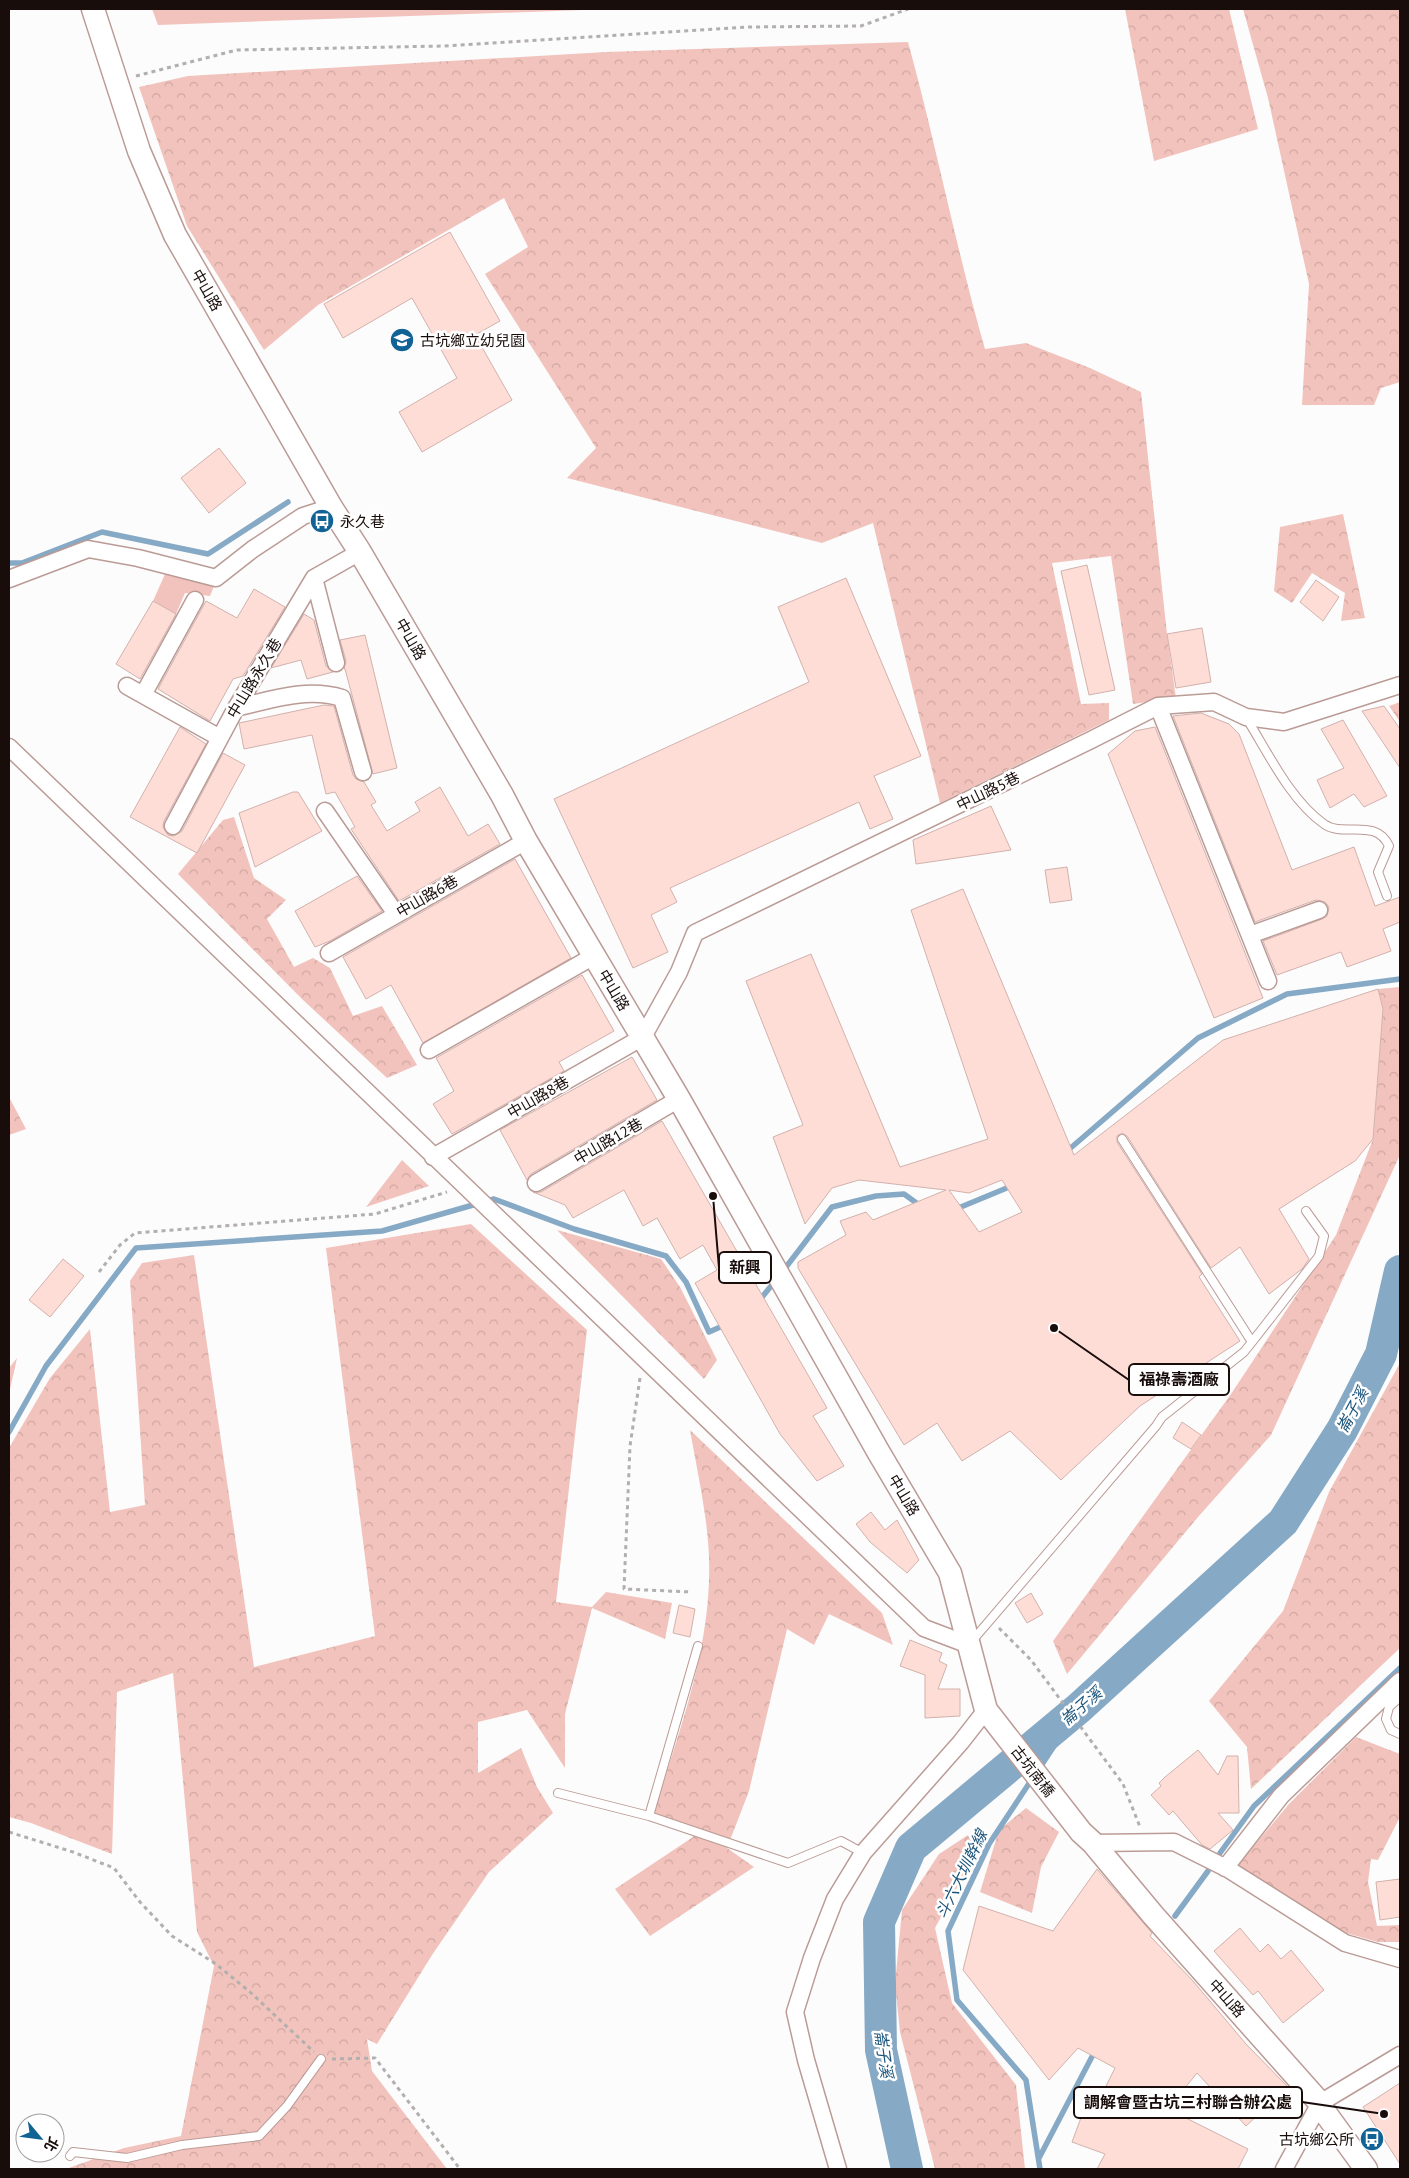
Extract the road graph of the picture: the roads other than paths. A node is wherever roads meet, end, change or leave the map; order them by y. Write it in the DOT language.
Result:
graph roads {
  1 [pos="93,9"];
  2 [pos="331,507"];
  3 [pos="360,552"];
  4 [pos="314,578"];
  5 [pos="9,579"];
  6 [pos="195,600"];
  7 [pos="336,663"];
  8 [pos="1400,685"];
  9 [pos="127,686"];
  10 [pos="143,695"];
  11 [pos="1158,706"];
  12 [pos="236,708"];
  13 [pos="1246,717"];
  14 [pos="220,738"];
  15 [pos="9,747"];
  16 [pos="363,772"];
  17 [pos="325,810"];
  18 [pos="173,826"];
  19 [pos="526,841"];
  20 [pos="1387,896"];
  21 [pos="1318,910"];
  22 [pos="396,914"];
  23 [pos="1250,935"];
  24 [pos="329,953"];
  25 [pos="594,956"];
  26 [pos="1268,982"];
  27 [pos="643,1037"];
  28 [pos="429,1050"];
  29 [pos="679,1099"];
  30 [pos="1122,1139"];
  31 [pos="433,1156"];
  32 [pos="536,1183"];
  33 [pos="1306,1211"];
  34 [pos="1252,1342"];
  35 [pos="969,1645"];
  36 [pos="698,1646"];
  37 [pos="1400,1681"];
  38 [pos="1400,1697"];
  39 [pos="986,1710"];
  40 [pos="1400,1734"];
  41 [pos="558,1793"];
  42 [pos="649,1816"];
  43 [pos="1087,1838"];
  44 [pos="863,1853"];
  45 [pos="1225,1868"];
  46 [pos="1400,1959"];
  47 [pos="1400,2055"];
  48 [pos="321,2059"];
  49 [pos="1320,2103"];
  50 [pos="70,2156"];
  51 [pos="838,2169"];
  52 [pos="1284,2169"];
  53 [pos="1366,2169"];
  1 -- 2 [label="main road, 中山路"];
  2 -- 3 [label="main road, 中山路"];
  2 -- 5 [label="street"];
  3 -- 4 [label="street, 中山路永久巷"];
  3 -- 19 [label="main road, 中山路"];
  4 -- 7 [label="street"];
  4 -- 12 [label="street, 中山路永久巷"];
  6 -- 10 [label="street"];
  8 -- 13 [label="street, 中山路5巷"];
  9 -- 10 [label="street"];
  10 -- 14 [label="street"];
  11 -- 13 [label="street, 中山路5巷"];
  11 -- 23 [label="street"];
  11 -- 27 [label="street, 中山路5巷"];
  12 -- 14 [label="street, 中山路永久巷"];
  12 -- 16 [label="street"];
  13 -- 20 [label="lane"];
  14 -- 18 [label="street, 中山路永久巷"];
  15 -- 31 [label="street"];
  17 -- 22 [label="street"];
  19 -- 22 [label="street, 中山路6巷"];
  19 -- 25 [label="main road, 中山路"];
  21 -- 23 [label="street"];
  22 -- 24 [label="street, 中山路6巷"];
  23 -- 26 [label="street"];
  25 -- 27 [label="main road, 中山路"];
  25 -- 28 [label="street"];
  27 -- 29 [label="main road, 中山路"];
  27 -- 31 [label="street, 中山路8巷"];
  29 -- 32 [label="street, 中山路12巷"];
  29 -- 35 [label="main road, 中山路"];
  30 -- 34 [label="lane"];
  31 -- 35 [label="street"];
  33 -- 34 [label="lane"];
  34 -- 35 [label="lane"];
  35 -- 39 [label="main road, 中山路"];
  36 -- 42 [label="lane"];
  37 -- 45 [label="street"];
  38 -- 40 [label="lane"];
  39 -- 43 [label="main road, 古坑南橋"];
  39 -- 44 [label="street"];
  41 -- 42 [label="lane"];
  42 -- 44 [label="lane"];
  43 -- 45 [label="street"];
  43 -- 49 [label="main road, 中山路"];
  44 -- 51 [label="street"];
  45 -- 46 [label="street"];
  47 -- 49 [label="street"];
  48 -- 50 [label="lane"];
  49 -- 52 [label="street"];
  49 -- 53 [label="main road, 中山路"];
}
